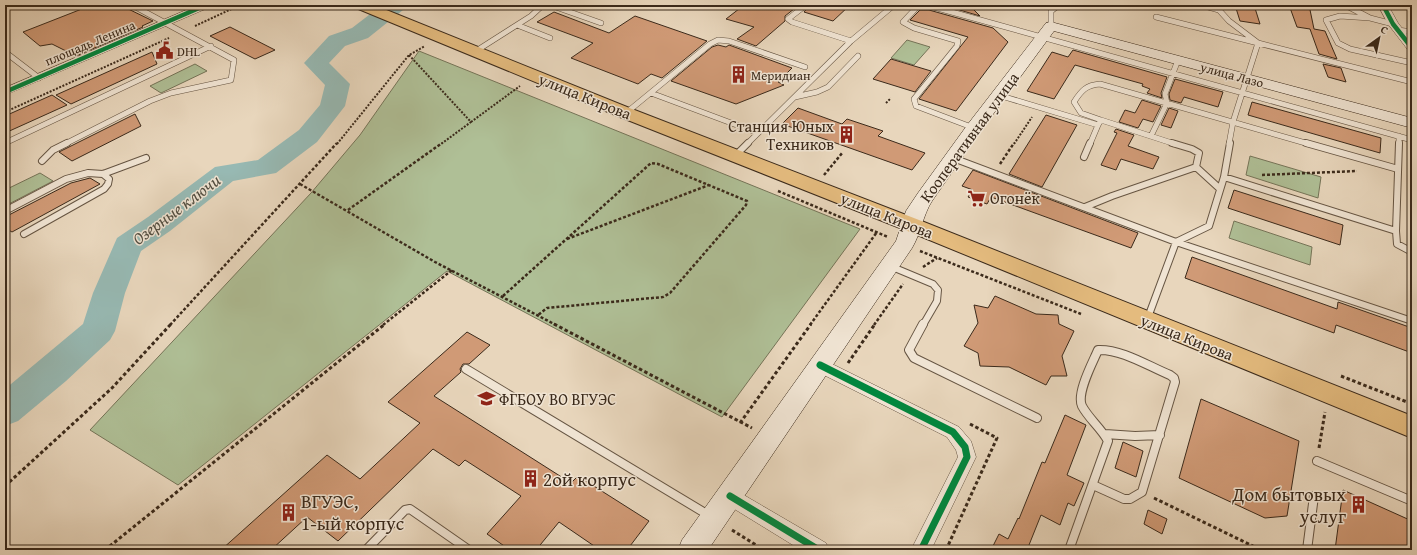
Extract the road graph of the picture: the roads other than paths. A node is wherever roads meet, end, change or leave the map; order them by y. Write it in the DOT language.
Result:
graph roads {
  1 [pos="132,5"];
  2 [pos="206,5"];
  3 [pos="361,5"];
  4 [pos="543,5"];
  5 [pos="550,5"];
  6 [pos="806,5"];
  7 [pos="894,5"];
  8 [pos="1059,5"];
  9 [pos="1201,5"];
  10 [pos="1345,5"];
  11 [pos="1383,5"];
  12 [pos="1156,17"];
  13 [pos="1370,18"];
  14 [pos="166,22"];
  15 [pos="601,23"];
  16 [pos="517,25"];
  17 [pos="1395,27"];
  18 [pos="1047,32"];
  19 [pos="1412,32"];
  20 [pos="550,38"];
  21 [pos="851,41"];
  22 [pos="1258,43"];
  23 [pos="211,46"];
  24 [pos="1412,48"];
  25 [pos="476,51"];
  26 [pos="5,52"];
  27 [pos="858,56"];
  28 [pos="1412,63"];
  29 [pos="805,67"];
  30 [pos="1176,67"];
  31 [pos="39,78"];
  32 [pos="1248,79"];
  33 [pos="1412,82"];
  34 [pos="5,92"];
  35 [pos="651,93"];
  36 [pos="1242,94"];
  37 [pos="998,95"];
  38 [pos="794,97"];
  39 [pos="1167,103"];
  40 [pos="626,112"];
  41 [pos="1233,122"];
  42 [pos="1100,123"];
  43 [pos="1412,123"];
  44 [pos="974,128"];
  45 [pos="758,133"];
  46 [pos="1151,136"];
  47 [pos="1399,136"];
  48 [pos="1412,140"];
  49 [pos="5,143"];
  50 [pos="736,156"];
  51 [pos="1084,157"];
  52 [pos="146,158"];
  53 [pos="953,158"];
  54 [pos="42,161"];
  55 [pos="1196,167"];
  56 [pos="1398,169"];
  57 [pos="103,174"];
  58 [pos="1224,177"];
  59 [pos="1219,188"];
  60 [pos="1085,208"];
  61 [pos="5,211"];
  62 [pos="912,225"];
  63 [pos="1396,231"];
  64 [pos="24,234"];
  65 [pos="1176,242"];
  66 [pos="1412,252"];
  67 [pos="890,266"];
  68 [pos="1147,320"];
  69 [pos="1412,321"];
  70 [pos="820,365"];
  71 [pos="466,369"];
  72 [pos="1038,418"];
  73 [pos="1412,427"];
  74 [pos="1105,434"];
  75 [pos="1160,435"];
  76 [pos="1317,461"];
  77 [pos="1093,485"];
  78 [pos="730,496"];
  79 [pos="1314,496"];
  80 [pos="1412,501"];
  81 [pos="720,523"];
  82 [pos="366,550"];
  83 [pos="469,550"];
  84 [pos="692,550"];
  85 [pos="819,550"];
  86 [pos="921,550"];
  87 [pos="1069,550"];
  88 [pos="1308,550"];
  1 -- 14 [label="lane"];
  2 -- 14 [label="street, площадь Ленина"];
  3 -- 25 [label="main road, улица Кирова"];
  4 -- 16 [label="lane"];
  5 -- 15 [label="lane"];
  6 -- 21 [label="lane"];
  7 -- 21 [label="lane"];
  8 -- 18 [label="lane"];
  9 -- 22 [label="lane"];
  10 -- 13 [label="lane"];
  11 -- 17 [label="street"];
  12 -- 22 [label="lane"];
  13 -- 17 [label="lane"];
  13 -- 28 [label="lane"];
  14 -- 23 [label="lane"];
  14 -- 31 [label="street, площадь Ленина"];
  16 -- 20 [label="lane"];
  16 -- 25 [label="lane"];
  17 -- 19 [label="lane"];
  17 -- 24 [label="street"];
  18 -- 30 [label="main road, улица Лазо"];
  18 -- 37 [label="main road, Кооперативная улица"];
  18 -- 44 [label="lane"];
  21 -- 38 [label="lane"];
  22 -- 32 [label="lane"];
  22 -- 33 [label="lane"];
  23 -- 49 [label="lane"];
  23 -- 54 [label="lane"];
  25 -- 40 [label="main road, улица Кирова"];
  26 -- 31 [label="lane"];
  27 -- 38 [label="lane"];
  29 -- 35 [label="lane"];
  30 -- 32 [label="main road, улица Лазо"];
  30 -- 36 [label="lane"];
  30 -- 39 [label="lane"];
  31 -- 34 [label="street, площадь Ленина"];
  32 -- 36 [label="lane"];
  32 -- 43 [label="main road, улица Лазо"];
  35 -- 40 [label="lane"];
  35 -- 45 [label="lane"];
  36 -- 41 [label="lane"];
  36 -- 47 [label="lane"];
  37 -- 42 [label="lane"];
  37 -- 44 [label="main road, Кооперативная улица"];
  38 -- 45 [label="lane"];
  39 -- 41 [label="lane"];
  39 -- 42 [label="lane"];
  39 -- 46 [label="lane"];
  40 -- 50 [label="main road, улица Кирова"];
  41 -- 56 [label="lane"];
  41 -- 58 [label="lane"];
  42 -- 46 [label="lane"];
  42 -- 51 [label="lane"];
  44 -- 53 [label="main road, Кооперативная улица"];
  45 -- 50 [label="lane"];
  46 -- 55 [label="lane"];
  47 -- 48 [label="lane"];
  47 -- 56 [label="lane"];
  50 -- 62 [label="main road, улица Кирова"];
  52 -- 57 [label="lane"];
  53 -- 60 [label="lane"];
  53 -- 62 [label="main road, Кооперативная улица"];
  55 -- 59 [label="lane"];
  55 -- 60 [label="lane"];
  56 -- 63 [label="lane"];
  57 -- 61 [label="lane"];
  57 -- 64 [label="lane"];
  58 -- 59 [label="lane"];
  58 -- 63 [label="lane"];
  59 -- 65 [label="lane"];
  60 -- 65 [label="lane"];
  62 -- 67 [label="main road, Кооперативная улица"];
  62 -- 68 [label="main road, улица Кирова"];
  63 -- 66 [label="lane"];
  65 -- 68 [label="lane"];
  65 -- 69 [label="lane"];
  67 -- 70 [label="main road, Кооперативная улица"];
  67 -- 72 [label="lane"];
  68 -- 73 [label="main road, улица Кирова"];
  70 -- 78 [label="main road, Кооперативная улица"];
  70 -- 86 [label="street"];
  71 -- 81 [label="lane"];
  74 -- 75 [label="lane"];
  74 -- 75 [label="lane"];
  74 -- 77 [label="lane"];
  75 -- 77 [label="lane"];
  76 -- 80 [label="lane"];
  77 -- 87 [label="lane"];
  78 -- 81 [label="main road, Кооперативная улица"];
  78 -- 85 [label="street"];
  79 -- 88 [label="lane"];
  81 -- 84 [label="main road, Кооперативная улица"];
  82 -- 83 [label="lane"];
}
